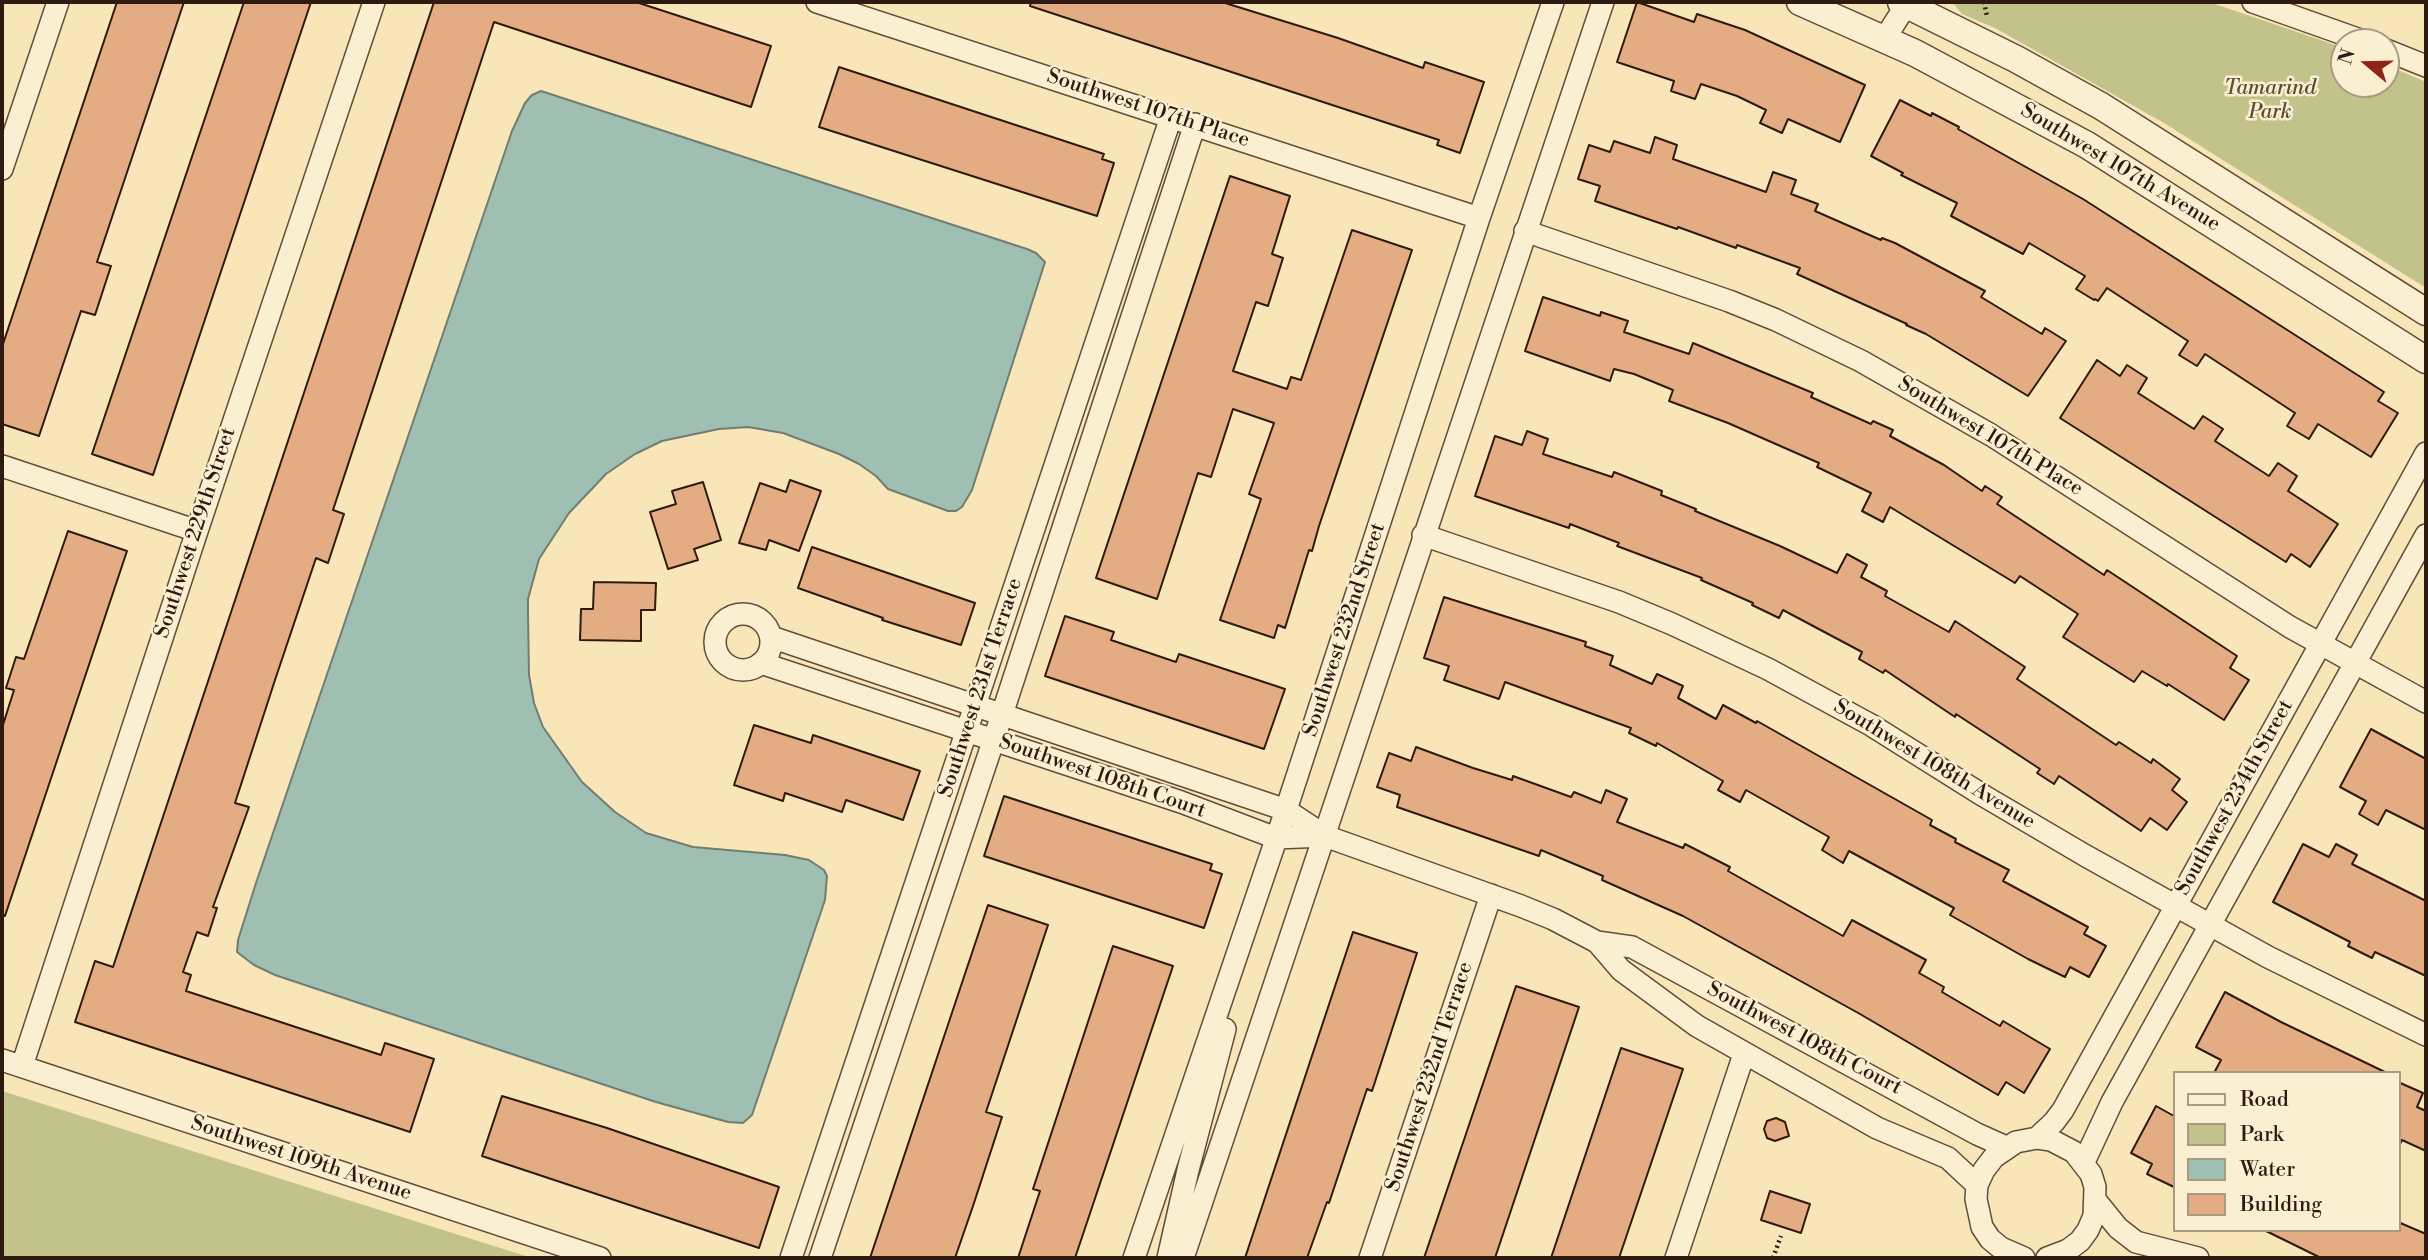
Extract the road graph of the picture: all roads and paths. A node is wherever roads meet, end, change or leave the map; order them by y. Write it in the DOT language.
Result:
graph roads {
  1 [pos="58,2"];
  2 [pos="374,2"];
  3 [pos="1553,2"];
  4 [pos="1603,2"];
  5 [pos="1800,2"];
  6 [pos="1984,2"];
  7 [pos="2253,2"];
  8 [pos="824,3"];
  9 [pos="1905,3"];
  10 [pos="1988,17"];
  11 [pos="2330,29"];
  12 [pos="1885,38"];
  13 [pos="2400,56"];
  14 [pos="2426,66"];
  15 [pos="1171,117"];
  16 [pos="1195,124"];
  17 [pos="2,169"];
  18 [pos="1479,219"];
  19 [pos="1525,231"];
  20 [pos="2426,312"];
  21 [pos="2426,360"];
  22 [pos="2426,453"];
  23 [pos="2,466"];
  24 [pos="197,531"];
  25 [pos="1423,535"];
  26 [pos="2426,535"];
  27 [pos="771,637"];
  28 [pos="2321,644"];
  29 [pos="761,663"];
  30 [pos="2355,663"];
  31 [pos="2426,702"];
  32 [pos="975,707"];
  33 [pos="1001,716"];
  34 [pos="968,730"];
  35 [pos="994,739"];
  36 [pos="1286,810"];
  37 [pos="1325,836"];
  38 [pos="1276,838"];
  39 [pos="1491,895"];
  40 [pos="1256,898"];
  41 [pos="2175,905"];
  42 [pos="2210,924"];
  43 [pos="1597,942"];
  44 [pos="2426,1035"];
  45 [pos="1744,1054"];
  46 [pos="2,1060"];
  47 [pos="22,1066"];
  48 [pos="2037,1139"];
  49 [pos="2006,1147"];
  50 [pos="2084,1162"];
  51 [pos="1977,1185"];
  52 [pos="2096,1202"];
  53 [pos="1781,1236"];
  54 [pos="2068,1250"];
  55 [pos="600,1258"];
  56 [pos="791,1258"];
  57 [pos="820,1258"];
  58 [pos="1134,1258"];
  59 [pos="1168,1258"];
  60 [pos="1183,1258"];
  61 [pos="1370,1258"];
  62 [pos="1676,1258"];
  63 [pos="1773,1258"];
  64 [pos="2024,1258"];
  65 [pos="2047,1258"];
  66 [pos="2091,1258"];
  67 [pos="2198,1258"];
  1 -- 17 [label="street"];
  2 -- 24 [label="street, Southwest 229th Street"];
  3 -- 18 [label="street, Southwest 232nd Street"];
  4 -- 19 [label="street"];
  5 -- 12 [label="street, Southwest 107th Avenue"];
  6 -- 10 [label="path"];
  7 -- 11 [label="street"];
  8 -- 15 [label="street, Southwest 107th Place"];
  9 -- 12 [label="street"];
  9 -- 20 [label="street, Southwest 107th Avenue"];
  12 -- 21 [label="street, Southwest 107th Avenue"];
  13 -- 14 [label="street"];
  15 -- 16 [label="street, Southwest 107th Place"];
  15 -- 32 [label="street, Southwest 231st Terrace"];
  16 -- 18 [label="street, Southwest 107th Place"];
  16 -- 33 [label="street, Southwest 231st Terrace"];
  18 -- 36 [label="street, Southwest 232nd Street"];
  19 -- 25 [label="street"];
  19 -- 28 [label="street, Southwest 107th Place"];
  22 -- 28 [label="street, Southwest 234th Street"];
  23 -- 24 [label="street"];
  24 -- 47 [label="street, Southwest 229th Street"];
  25 -- 37 [label="street"];
  25 -- 41 [label="street, Southwest 108th Avenue"];
  26 -- 30 [label="street, Southwest 234th Street"];
  27 -- 29 [label="street"];
  27 -- 29 [label="street"];
  27 -- 32 [label="street, Southwest 108th Court"];
  28 -- 30 [label="street, Southwest 107th Place"];
  28 -- 41 [label="street, Southwest 234th Street"];
  29 -- 34 [label="street, Southwest 108th Court"];
  30 -- 31 [label="street, Southwest 107th Place"];
  30 -- 42 [label="street, Southwest 234th Street"];
  32 -- 33 [label="street, Southwest 108th Court"];
  32 -- 34 [label="street, Southwest 231st Terrace"];
  33 -- 35 [label="street, Southwest 231st Terrace"];
  33 -- 36 [label="street, Southwest 108th Court"];
  34 -- 35 [label="street, Southwest 108th Court"];
  34 -- 56 [label="street, Southwest 231st Terrace"];
  35 -- 38 [label="street, Southwest 108th Court"];
  35 -- 57 [label="street, Southwest 231st Terrace"];
  36 -- 37 [label="street, Southwest 108th Court"];
  36 -- 38 [label="street, Southwest 232nd Street"];
  37 -- 38 [label="street, Southwest 108th Court"];
  37 -- 39 [label="street, Southwest 108th Court"];
  37 -- 60 [label="street"];
  38 -- 40 [label="street, Southwest 232nd Street"];
  39 -- 43 [label="street, Southwest 108th Court"];
  39 -- 61 [label="street, Southwest 232nd Terrace"];
  40 -- 58 [label="street, Southwest 232nd Street"];
  40 -- 59 [label="street"];
  41 -- 42 [label="street, Southwest 108th Avenue"];
  41 -- 48 [label="street, Southwest 234th Street"];
  42 -- 44 [label="street, Southwest 108th Avenue"];
  42 -- 50 [label="street, Southwest 234th Street"];
  43 -- 45 [label="street, Southwest 108th Court"];
  43 -- 49 [label="street, Southwest 108th Court"];
  45 -- 51 [label="street, Southwest 108th Court"];
  45 -- 62 [label="street"];
  46 -- 47 [label="street, Southwest 109th Avenue"];
  47 -- 55 [label="street, Southwest 109th Avenue"];
  48 -- 49 [label="street"];
  48 -- 50 [label="street"];
  49 -- 51 [label="street"];
  50 -- 52 [label="street"];
  51 -- 64 [label="street"];
  52 -- 54 [label="street"];
  52 -- 67 [label="street"];
  53 -- 63 [label="path"];
  54 -- 65 [label="street"];
  54 -- 66 [label="street"];
}
